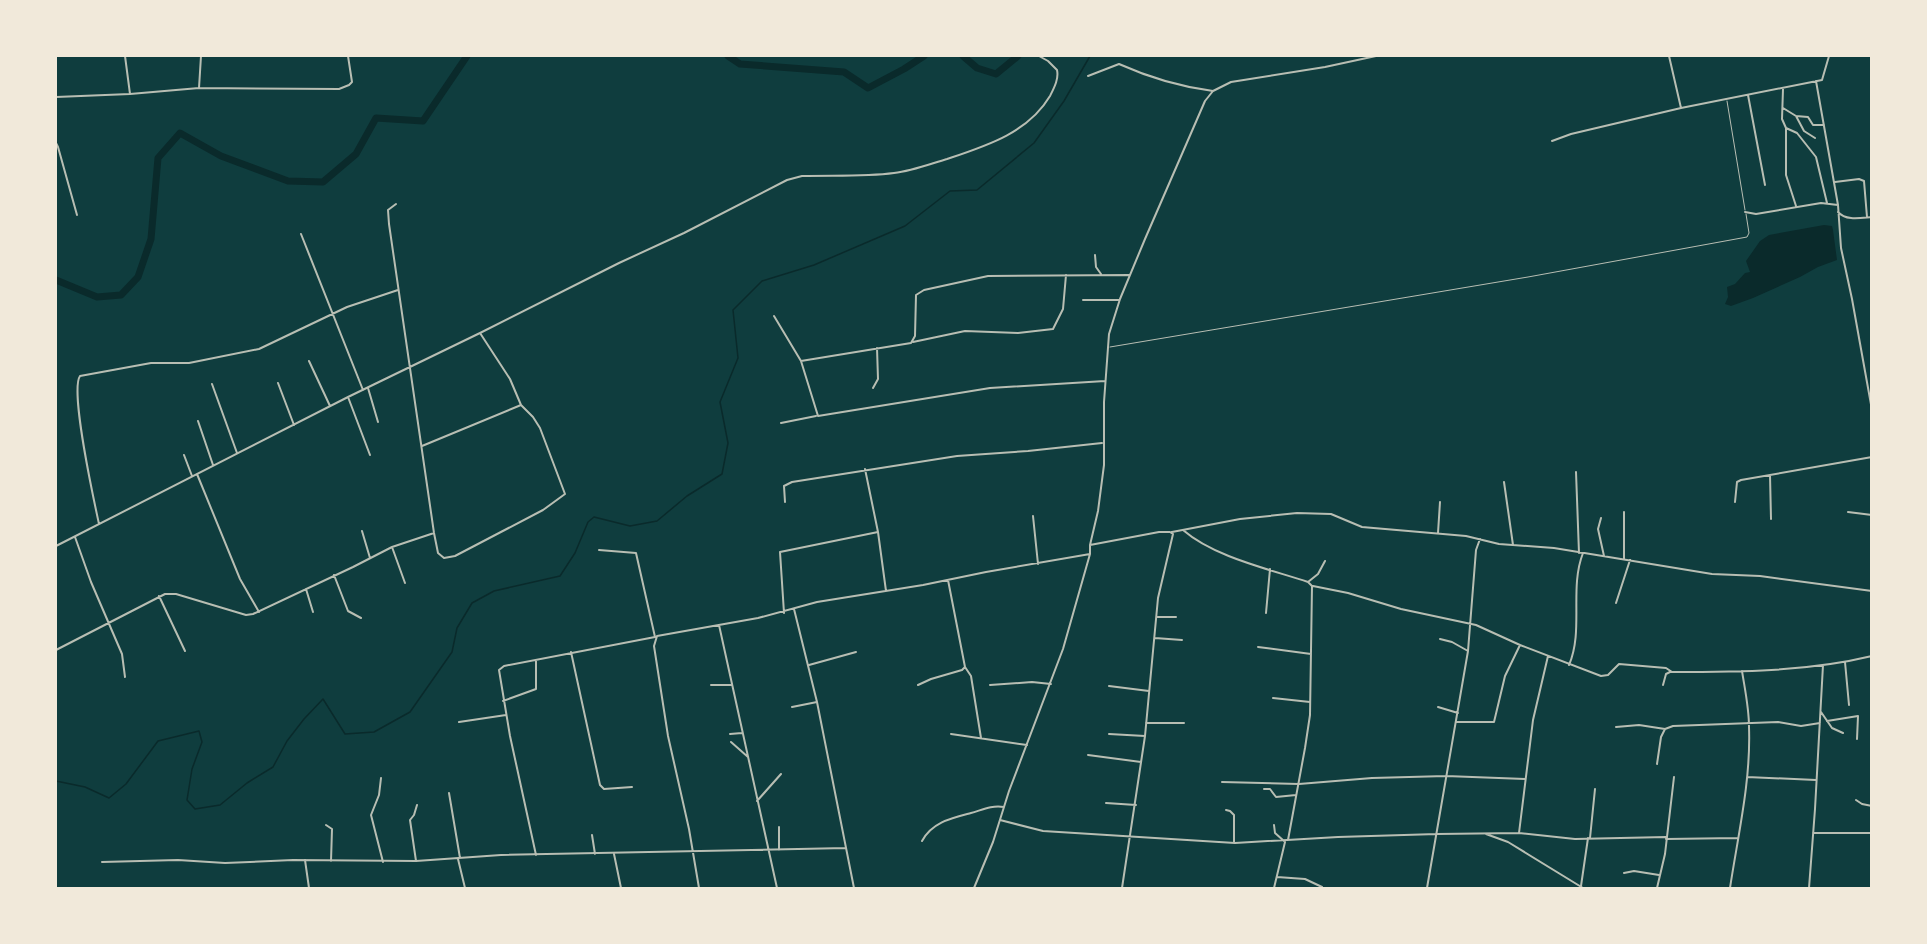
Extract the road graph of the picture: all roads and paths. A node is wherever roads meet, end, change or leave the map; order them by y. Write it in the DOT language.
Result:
graph roads {
  1 [pos="125,56"];
  2 [pos="201,56"];
  3 [pos="348,56"];
  4 [pos="1039,56"];
  5 [pos="1376,56"];
  6 [pos="1669,56"];
  7 [pos="1829,56"];
  8 [pos="1088,76"];
  9 [pos="1816,81"];
  10 [pos="1783,87"];
  11 [pos="199,88"];
  12 [pos="1213,91"];
  13 [pos="130,94"];
  14 [pos="1748,95"];
  15 [pos="56,97"];
  16 [pos="1727,99"];
  17 [pos="1682,108"];
  18 [pos="1782,108"];
  19 [pos="1796,116"];
  20 [pos="1824,125"];
  21 [pos="1786,128"];
  22 [pos="1815,138"];
  23 [pos="1552,141"];
  24 [pos="56,143"];
  25 [pos="1834,183"];
  26 [pos="1765,185"];
  27 [pos="1827,203"];
  28 [pos="396,204"];
  29 [pos="1838,205"];
  30 [pos="1796,206"];
  31 [pos="1745,212"];
  32 [pos="1838,212"];
  33 [pos="77,215"];
  34 [pos="1870,217"];
  35 [pos="301,234"];
  36 [pos="1095,255"];
  37 [pos="1066,274"];
  38 [pos="1101,274"];
  39 [pos="1131,274"];
  40 [pos="399,290"];
  41 [pos="1083,300"];
  42 [pos="1120,300"];
  43 [pos="332,314"];
  44 [pos="774,316"];
  45 [pos="480,333"];
  46 [pos="913,342"];
  47 [pos="877,348"];
  48 [pos="1107,348"];
  49 [pos="309,361"];
  50 [pos="801,361"];
  51 [pos="411,368"];
  52 [pos="1105,381"];
  53 [pos="278,383"];
  54 [pos="212,384"];
  55 [pos="368,388"];
  56 [pos="873,388"];
  57 [pos="363,390"];
  58 [pos="348,397"];
  59 [pos="521,405"];
  60 [pos="330,406"];
  61 [pos="1872,410"];
  62 [pos="817,416"];
  63 [pos="198,422"];
  64 [pos="378,422"];
  65 [pos="781,423"];
  66 [pos="294,425"];
  67 [pos="1104,443"];
  68 [pos="422,446"];
  69 [pos="237,453"];
  70 [pos="184,455"];
  71 [pos="370,455"];
  72 [pos="1872,457"];
  73 [pos="213,465"];
  74 [pos="865,470"];
  75 [pos="1576,472"];
  76 [pos="197,474"];
  77 [pos="192,476"];
  78 [pos="1770,476"];
  79 [pos="1504,482"];
  80 [pos="785,502"];
  81 [pos="1440,502"];
  82 [pos="1735,502"];
  83 [pos="1624,512"];
  84 [pos="1848,512"];
  85 [pos="1872,515"];
  86 [pos="1033,516"];
  87 [pos="1601,518"];
  88 [pos="1770,519"];
  89 [pos="99,524"];
  90 [pos="1183,530"];
  91 [pos="362,531"];
  92 [pos="434,532"];
  93 [pos="878,532"];
  94 [pos="1172,532"];
  95 [pos="1438,533"];
  96 [pos="75,537"];
  97 [pos="1480,539"];
  98 [pos="1090,545"];
  99 [pos="1513,545"];
  100 [pos="56,546"];
  101 [pos="392,547"];
  102 [pos="599,550"];
  103 [pos="1579,553"];
  104 [pos="1583,553"];
  105 [pos="1090,554"];
  106 [pos="1604,556"];
  107 [pos="369,558"];
  108 [pos="1624,559"];
  109 [pos="1630,560"];
  110 [pos="1325,561"];
  111 [pos="1038,564"];
  112 [pos="1270,569"];
  113 [pos="334,575"];
  114 [pos="948,580"];
  115 [pos="1308,582"];
  116 [pos="405,583"];
  117 [pos="1312,586"];
  118 [pos="306,589"];
  119 [pos="1872,591"];
  120 [pos="886,592"];
  121 [pos="159,596"];
  122 [pos="1616,603"];
  123 [pos="794,609"];
  124 [pos="259,612"];
  125 [pos="313,612"];
  126 [pos="784,613"];
  127 [pos="1266,613"];
  128 [pos="1157,617"];
  129 [pos="1176,617"];
  130 [pos="361,618"];
  131 [pos="109,622"];
  132 [pos="718,625"];
  133 [pos="1470,625"];
  134 [pos="655,637"];
  135 [pos="1155,638"];
  136 [pos="1440,639"];
  137 [pos="1182,640"];
  138 [pos="1520,645"];
  139 [pos="1258,647"];
  140 [pos="56,650"];
  141 [pos="185,651"];
  142 [pos="1468,651"];
  143 [pos="571,652"];
  144 [pos="856,652"];
  145 [pos="1311,654"];
  146 [pos="1548,656"];
  147 [pos="1872,656"];
  148 [pos="536,660"];
  149 [pos="1845,662"];
  150 [pos="809,664"];
  151 [pos="1569,665"];
  152 [pos="1823,665"];
  153 [pos="965,667"];
  154 [pos="1742,671"];
  155 [pos="1672,672"];
  156 [pos="125,677"];
  157 [pos="1051,684"];
  158 [pos="711,685"];
  159 [pos="732,685"];
  160 [pos="918,685"];
  161 [pos="990,685"];
  162 [pos="1663,685"];
  163 [pos="1109,686"];
  164 [pos="1149,691"];
  165 [pos="1273,699"];
  166 [pos="503,701"];
  167 [pos="817,702"];
  168 [pos="1310,702"];
  169 [pos="1849,705"];
  170 [pos="792,706"];
  171 [pos="1438,708"];
  172 [pos="1821,712"];
  173 [pos="1458,713"];
  174 [pos="506,715"];
  175 [pos="1827,721"];
  176 [pos="459,722"];
  177 [pos="1457,722"];
  178 [pos="1146,723"];
  179 [pos="1184,723"];
  180 [pos="1749,723"];
  181 [pos="1820,723"];
  182 [pos="1616,727"];
  183 [pos="1665,729"];
  184 [pos="743,733"];
  185 [pos="1843,733"];
  186 [pos="730,734"];
  187 [pos="951,734"];
  188 [pos="1109,734"];
  189 [pos="1145,736"];
  190 [pos="981,738"];
  191 [pos="1857,739"];
  192 [pos="731,742"];
  193 [pos="1027,745"];
  194 [pos="1088,755"];
  195 [pos="748,758"];
  196 [pos="1141,762"];
  197 [pos="1657,764"];
  198 [pos="781,774"];
  199 [pos="1446,776"];
  200 [pos="1674,777"];
  201 [pos="1747,777"];
  202 [pos="381,778"];
  203 [pos="1525,779"];
  204 [pos="1817,780"];
  205 [pos="1222,782"];
  206 [pos="1299,784"];
  207 [pos="632,787"];
  208 [pos="1264,789"];
  209 [pos="1595,789"];
  210 [pos="449,793"];
  211 [pos="1297,795"];
  212 [pos="1856,800"];
  213 [pos="757,801"];
  214 [pos="1106,803"];
  215 [pos="417,805"];
  216 [pos="1136,805"];
  217 [pos="1872,806"];
  218 [pos="1004,807"];
  219 [pos="1226,810"];
  220 [pos="999,820"];
  221 [pos="326,825"];
  222 [pos="1274,825"];
  223 [pos="779,826"];
  224 [pos="1519,833"];
  225 [pos="1813,833"];
  226 [pos="1872,833"];
  227 [pos="1437,834"];
  228 [pos="1486,834"];
  229 [pos="1131,835"];
  230 [pos="592,836"];
  231 [pos="1589,838"];
  232 [pos="1666,838"];
  233 [pos="1738,838"];
  234 [pos="922,841"];
  235 [pos="1286,841"];
  236 [pos="1234,843"];
  237 [pos="846,848"];
  238 [pos="769,850"];
  239 [pos="779,850"];
  240 [pos="693,852"];
  241 [pos="595,854"];
  242 [pos="614,854"];
  243 [pos="536,855"];
  244 [pos="459,858"];
  245 [pos="305,861"];
  246 [pos="331,861"];
  247 [pos="416,861"];
  248 [pos="102,862"];
  249 [pos="383,862"];
  250 [pos="1624,873"];
  251 [pos="1659,875"];
  252 [pos="1277,877"];
  253 [pos="1322,887"];
  254 [pos="309,888"];
  255 [pos="465,888"];
  256 [pos="621,888"];
  257 [pos="699,888"];
  258 [pos="777,888"];
  259 [pos="854,888"];
  260 [pos="974,888"];
  261 [pos="1122,888"];
  262 [pos="1274,888"];
  263 [pos="1427,888"];
  264 [pos="1582,888"];
  265 [pos="1657,888"];
  266 [pos="1730,888"];
  267 [pos="1809,888"];
  1 -- 13 [label="street"];
  2 -- 11 [label="street"];
  3 -- 11 [label="street"];
  4 -- 45 [label="street"];
  5 -- 12 [label="street"];
  6 -- 17 [label="street"];
  7 -- 9 [label="street"];
  8 -- 12 [label="street"];
  9 -- 10 [label="street"];
  9 -- 20 [label="street"];
  10 -- 14 [label="street"];
  10 -- 18 [label="street"];
  11 -- 13 [label="street"];
  12 -- 39 [label="street"];
  13 -- 15 [label="street"];
  14 -- 16 [label="street"];
  14 -- 26 [label="street"];
  16 -- 17 [label="street"];
  16 -- 31 [label="lane"];
  17 -- 23 [label="street"];
  18 -- 19 [label="street"];
  18 -- 21 [label="street"];
  19 -- 20 [label="street"];
  19 -- 22 [label="street"];
  20 -- 25 [label="street"];
  21 -- 27 [label="street"];
  21 -- 30 [label="street"];
  24 -- 33 [label="street"];
  25 -- 29 [label="street"];
  25 -- 34 [label="street"];
  27 -- 29 [label="street"];
  27 -- 30 [label="street"];
  28 -- 40 [label="street"];
  29 -- 32 [label="street"];
  30 -- 31 [label="street"];
  31 -- 48 [label="lane"];
  32 -- 34 [label="street"];
  32 -- 61 [label="street"];
  35 -- 43 [label="street"];
  36 -- 38 [label="street"];
  37 -- 38 [label="street"];
  37 -- 46 [label="street"];
  37 -- 46 [label="street"];
  38 -- 39 [label="street"];
  39 -- 42 [label="street"];
  40 -- 43 [label="street"];
  40 -- 51 [label="street"];
  41 -- 42 [label="street"];
  42 -- 48 [label="street"];
  43 -- 57 [label="street"];
  43 -- 89 [label="street"];
  44 -- 50 [label="street"];
  45 -- 51 [label="street"];
  45 -- 59 [label="street"];
  46 -- 47 [label="street"];
  47 -- 50 [label="street"];
  47 -- 56 [label="street"];
  48 -- 52 [label="street"];
  49 -- 60 [label="street"];
  50 -- 62 [label="street"];
  51 -- 55 [label="street"];
  51 -- 68 [label="street"];
  52 -- 62 [label="street"];
  52 -- 67 [label="street"];
  53 -- 66 [label="street"];
  54 -- 69 [label="street"];
  55 -- 57 [label="street"];
  55 -- 64 [label="street"];
  57 -- 58 [label="street"];
  58 -- 60 [label="street"];
  58 -- 71 [label="street"];
  59 -- 68 [label="street"];
  59 -- 92 [label="street"];
  60 -- 66 [label="street"];
  62 -- 65 [label="street"];
  63 -- 73 [label="street"];
  66 -- 69 [label="street"];
  67 -- 74 [label="street"];
  67 -- 98 [label="street"];
  68 -- 92 [label="street"];
  69 -- 73 [label="street"];
  70 -- 77 [label="street"];
  72 -- 78 [label="street"];
  73 -- 76 [label="street"];
  74 -- 80 [label="street"];
  74 -- 93 [label="street"];
  75 -- 103 [label="street"];
  76 -- 77 [label="street"];
  76 -- 124 [label="street"];
  77 -- 89 [label="street"];
  78 -- 82 [label="street"];
  78 -- 88 [label="street"];
  79 -- 99 [label="street"];
  81 -- 95 [label="street"];
  83 -- 108 [label="street"];
  84 -- 85 [label="street"];
  86 -- 111 [label="street"];
  87 -- 106 [label="street"];
  89 -- 96 [label="street"];
  90 -- 94 [label="street"];
  90 -- 95 [label="street"];
  90 -- 112 [label="street"];
  91 -- 107 [label="street"];
  92 -- 101 [label="street"];
  93 -- 120 [label="street"];
  93 -- 126 [label="street"];
  94 -- 98 [label="street"];
  94 -- 128 [label="street"];
  95 -- 97 [label="street"];
  96 -- 100 [label="street"];
  96 -- 131 [label="street"];
  97 -- 99 [label="street"];
  97 -- 133 [label="street"];
  98 -- 105 [label="street"];
  99 -- 103 [label="street"];
  101 -- 107 [label="street"];
  101 -- 116 [label="street"];
  102 -- 134 [label="street"];
  103 -- 104 [label="street"];
  104 -- 106 [label="street"];
  104 -- 151 [label="street"];
  105 -- 111 [label="street"];
  105 -- 157 [label="street"];
  106 -- 108 [label="street"];
  107 -- 113 [label="street"];
  108 -- 109 [label="street"];
  109 -- 119 [label="street"];
  109 -- 122 [label="street"];
  110 -- 115 [label="street"];
  111 -- 114 [label="street"];
  112 -- 115 [label="street"];
  112 -- 127 [label="street"];
  113 -- 118 [label="street"];
  113 -- 130 [label="street"];
  114 -- 120 [label="street"];
  114 -- 153 [label="street"];
  115 -- 117 [label="street"];
  117 -- 133 [label="street"];
  117 -- 145 [label="street"];
  118 -- 124 [label="street"];
  118 -- 125 [label="street"];
  120 -- 123 [label="street"];
  121 -- 124 [label="street"];
  121 -- 131 [label="street"];
  121 -- 141 [label="street"];
  123 -- 126 [label="street"];
  123 -- 150 [label="street"];
  126 -- 132 [label="street"];
  128 -- 129 [label="street"];
  128 -- 135 [label="street"];
  131 -- 140 [label="street"];
  131 -- 156 [label="street"];
  132 -- 134 [label="street"];
  132 -- 159 [label="street"];
  133 -- 138 [label="street"];
  133 -- 142 [label="street"];
  134 -- 143 [label="street"];
  134 -- 240 [label="street"];
  135 -- 137 [label="street"];
  135 -- 164 [label="street"];
  136 -- 142 [label="street"];
  138 -- 146 [label="street"];
  138 -- 177 [label="street"];
  139 -- 145 [label="street"];
  142 -- 173 [label="street"];
  143 -- 148 [label="street"];
  143 -- 207 [label="street"];
  144 -- 150 [label="street"];
  145 -- 168 [label="street"];
  146 -- 151 [label="street"];
  146 -- 203 [label="street"];
  147 -- 149 [label="street"];
  148 -- 166 [label="street"];
  148 -- 166 [label="street"];
  149 -- 152 [label="street"];
  149 -- 169 [label="street"];
  150 -- 167 [label="street"];
  151 -- 155 [label="street"];
  152 -- 154 [label="street"];
  152 -- 172 [label="street"];
  153 -- 160 [label="street"];
  153 -- 190 [label="street"];
  154 -- 155 [label="street"];
  154 -- 180 [label="street"];
  155 -- 162 [label="street"];
  157 -- 161 [label="street"];
  157 -- 193 [label="street"];
  158 -- 159 [label="street"];
  159 -- 184 [label="street"];
  163 -- 164 [label="street"];
  164 -- 178 [label="street"];
  165 -- 168 [label="street"];
  166 -- 174 [label="street"];
  167 -- 170 [label="street"];
  167 -- 237 [label="street"];
  168 -- 206 [label="street"];
  171 -- 173 [label="street"];
  172 -- 175 [label="street"];
  172 -- 181 [label="street"];
  173 -- 177 [label="street"];
  174 -- 176 [label="street"];
  174 -- 243 [label="street"];
  175 -- 185 [label="street"];
  175 -- 191 [label="street"];
  177 -- 199 [label="street"];
  178 -- 179 [label="street"];
  178 -- 189 [label="street"];
  180 -- 181 [label="street"];
  180 -- 183 [label="street"];
  180 -- 201 [label="street"];
  181 -- 204 [label="street"];
  182 -- 183 [label="street"];
  183 -- 197 [label="street"];
  184 -- 186 [label="street"];
  184 -- 195 [label="street"];
  187 -- 190 [label="street"];
  188 -- 189 [label="street"];
  189 -- 196 [label="street"];
  190 -- 193 [label="street"];
  192 -- 195 [label="street"];
  193 -- 218 [label="street"];
  194 -- 196 [label="street"];
  195 -- 213 [label="street"];
  196 -- 216 [label="street"];
  198 -- 213 [label="street"];
  199 -- 203 [label="street"];
  199 -- 206 [label="street"];
  199 -- 227 [label="street"];
  200 -- 232 [label="street"];
  201 -- 204 [label="street"];
  201 -- 233 [label="street"];
  202 -- 249 [label="street"];
  203 -- 224 [label="street"];
  204 -- 225 [label="street"];
  205 -- 206 [label="street"];
  206 -- 211 [label="street"];
  208 -- 211 [label="street"];
  209 -- 231 [label="street"];
  210 -- 244 [label="street"];
  211 -- 235 [label="street"];
  212 -- 217 [label="street"];
  213 -- 238 [label="street"];
  214 -- 216 [label="street"];
  215 -- 247 [label="street"];
  216 -- 229 [label="street"];
  218 -- 220 [label="street"];
  218 -- 234 [label="street"];
  219 -- 236 [label="street"];
  220 -- 229 [label="street"];
  220 -- 260 [label="street"];
  221 -- 246 [label="street"];
  222 -- 235 [label="street"];
  223 -- 239 [label="street"];
  224 -- 228 [label="street"];
  224 -- 231 [label="street"];
  225 -- 226 [label="street"];
  225 -- 267 [label="street"];
  227 -- 228 [label="street"];
  227 -- 235 [label="street"];
  227 -- 263 [label="street"];
  228 -- 264 [label="street"];
  229 -- 236 [label="street"];
  229 -- 261 [label="street"];
  230 -- 241 [label="street"];
  231 -- 232 [label="street"];
  231 -- 264 [label="street"];
  232 -- 233 [label="street"];
  232 -- 251 [label="street"];
  233 -- 266 [label="street"];
  235 -- 236 [label="street"];
  235 -- 252 [label="street"];
  237 -- 239 [label="street"];
  237 -- 259 [label="street"];
  238 -- 239 [label="street"];
  238 -- 240 [label="street"];
  238 -- 258 [label="street"];
  240 -- 242 [label="street"];
  240 -- 257 [label="street"];
  241 -- 242 [label="street"];
  241 -- 243 [label="street"];
  242 -- 256 [label="street"];
  243 -- 244 [label="street"];
  244 -- 247 [label="street"];
  244 -- 255 [label="street"];
  245 -- 246 [label="street"];
  245 -- 248 [label="street"];
  245 -- 254 [label="street"];
  246 -- 249 [label="street"];
  247 -- 249 [label="street"];
  250 -- 251 [label="street"];
  251 -- 265 [label="street"];
  252 -- 253 [label="street"];
  252 -- 262 [label="street"];
}
